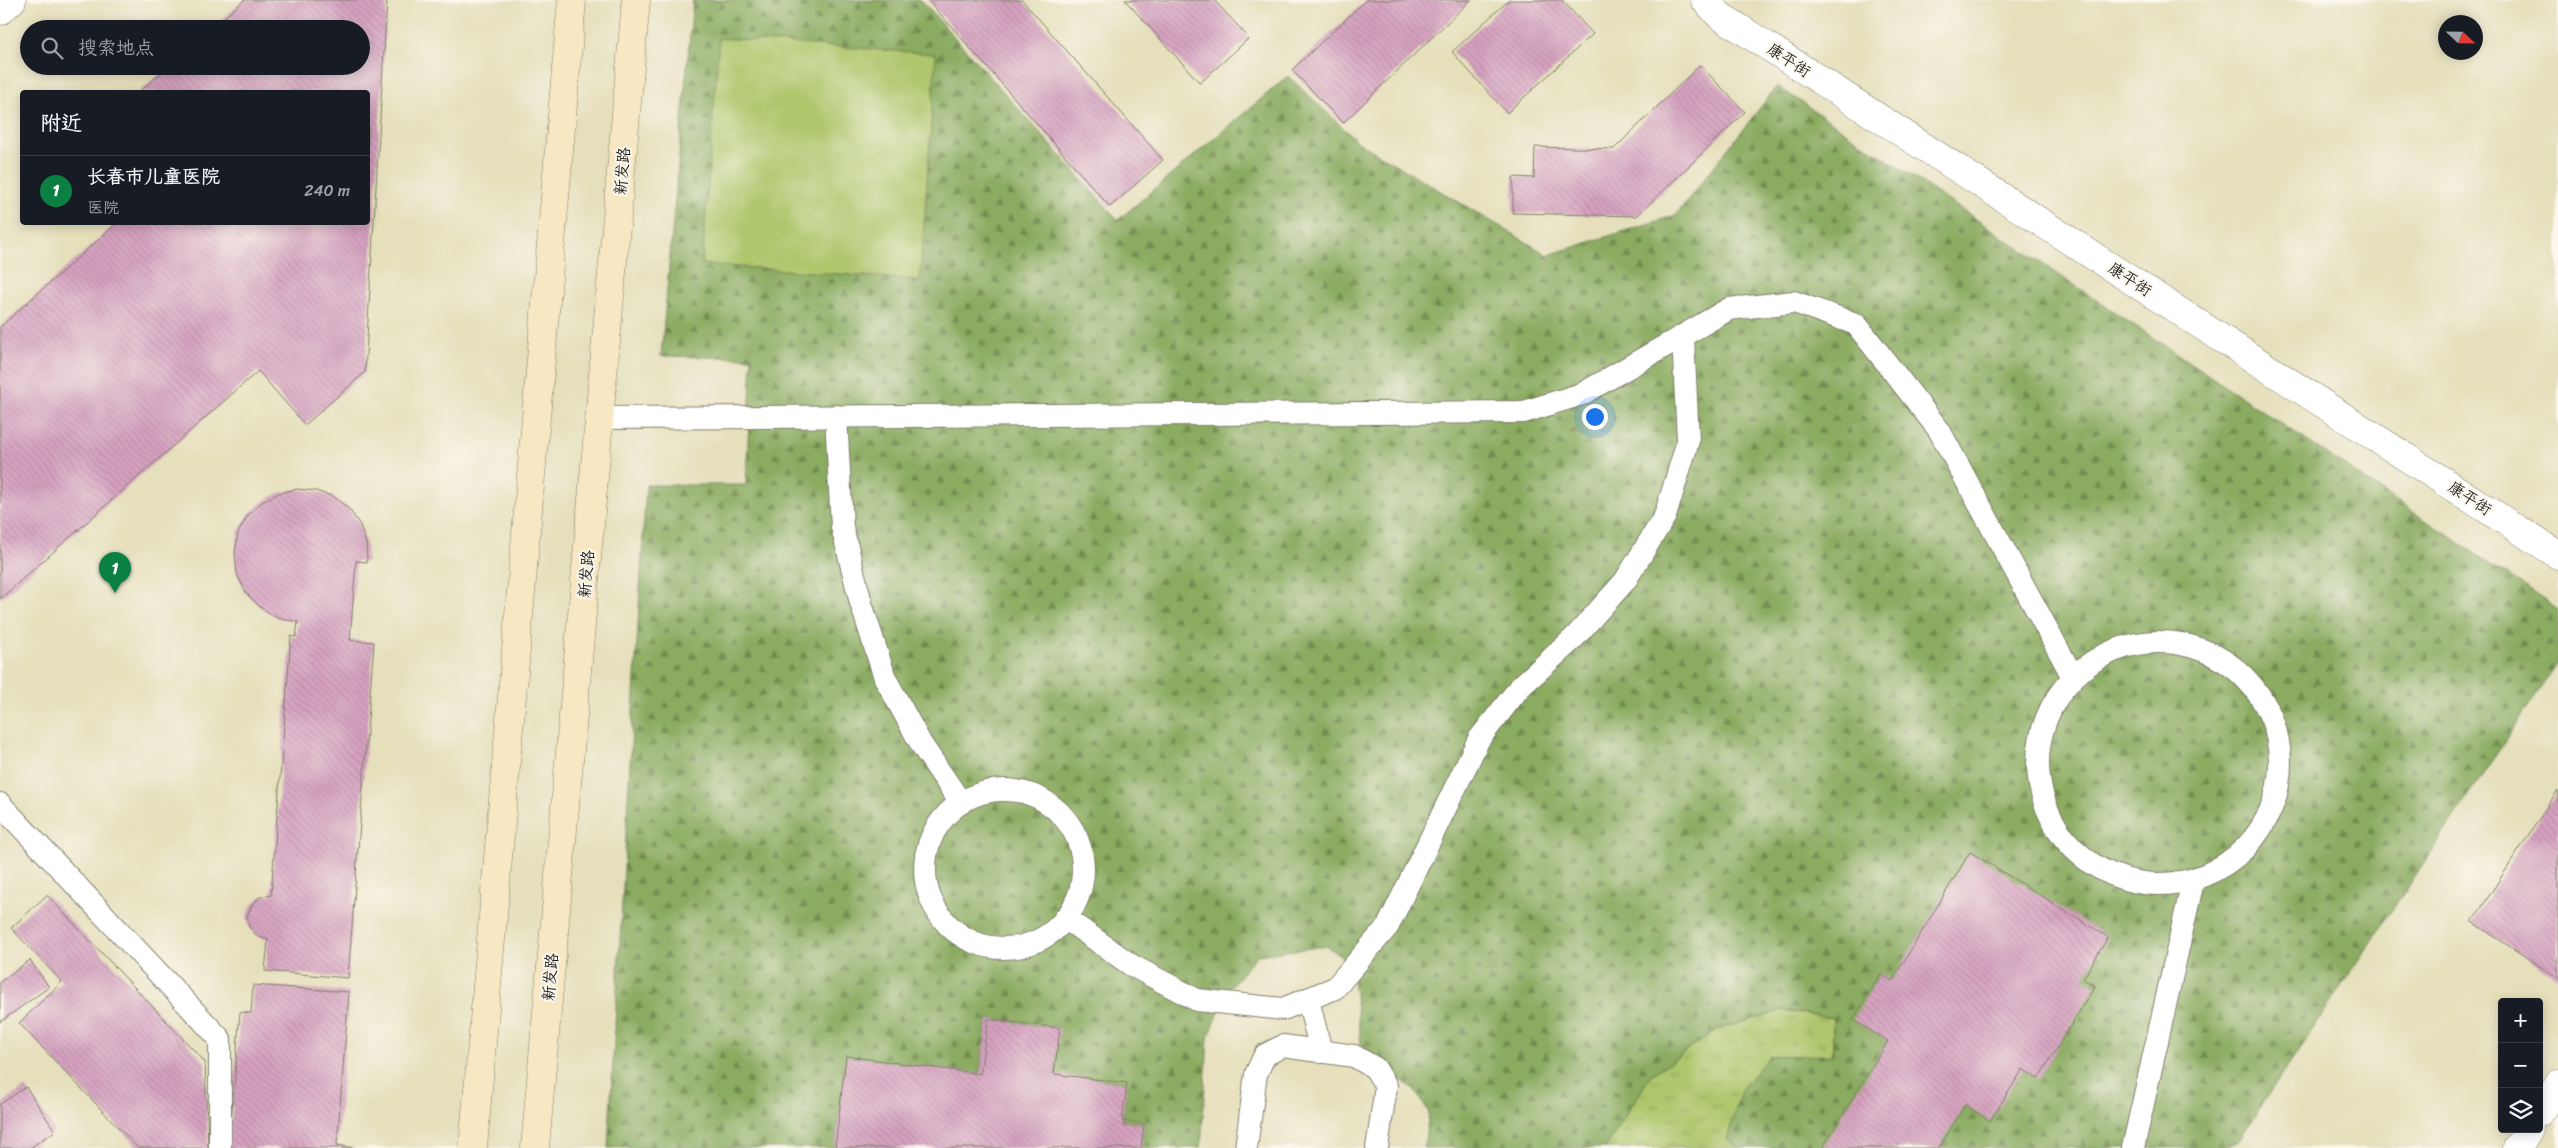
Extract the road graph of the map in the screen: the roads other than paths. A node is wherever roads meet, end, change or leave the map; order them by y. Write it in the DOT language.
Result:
graph roads {
  1 [pos="12,0"];
  2 [pos="572,0"];
  3 [pos="636,0"];
  4 [pos="1705,0"];
  5 [pos="0,11"];
  6 [pos="1683,336"];
  7 [pos="836,416"];
  8 [pos="600,418"];
  9 [pos="2558,554"];
  10 [pos="2073,677"];
  11 [pos="961,803"];
  12 [pos="0,804"];
  13 [pos="2193,881"];
  14 [pos="1065,918"];
  15 [pos="1308,999"];
  16 [pos="1321,1052"];
  17 [pos="2558,1084"];
  18 [pos="2543,1107"];
  19 [pos="2526,1133"];
  20 [pos="220,1148"];
  21 [pos="472,1148"];
  22 [pos="535,1148"];
  23 [pos="1246,1148"];
  24 [pos="1377,1148"];
  25 [pos="2133,1148"];
  26 [pos="2517,1148"];
  1 -- 5 [label="street"];
  2 -- 21 [label="main road"];
  3 -- 8 [label="main road, 新发路"];
  4 -- 9 [label="street, 康平街"];
  6 -- 7 [label="lane"];
  6 -- 10 [label="lane"];
  6 -- 15 [label="lane"];
  7 -- 8 [label="lane"];
  7 -- 11 [label="lane"];
  8 -- 22 [label="main road, 新发路"];
  10 -- 13 [label="lane"];
  10 -- 13 [label="lane"];
  11 -- 14 [label="lane"];
  11 -- 14 [label="lane"];
  12 -- 20 [label="lane"];
  13 -- 25 [label="lane"];
  14 -- 15 [label="lane"];
  15 -- 16 [label="lane"];
  16 -- 23 [label="lane"];
  16 -- 24 [label="lane"];
  17 -- 18 [label="street"];
  19 -- 26 [label="street"];
}
